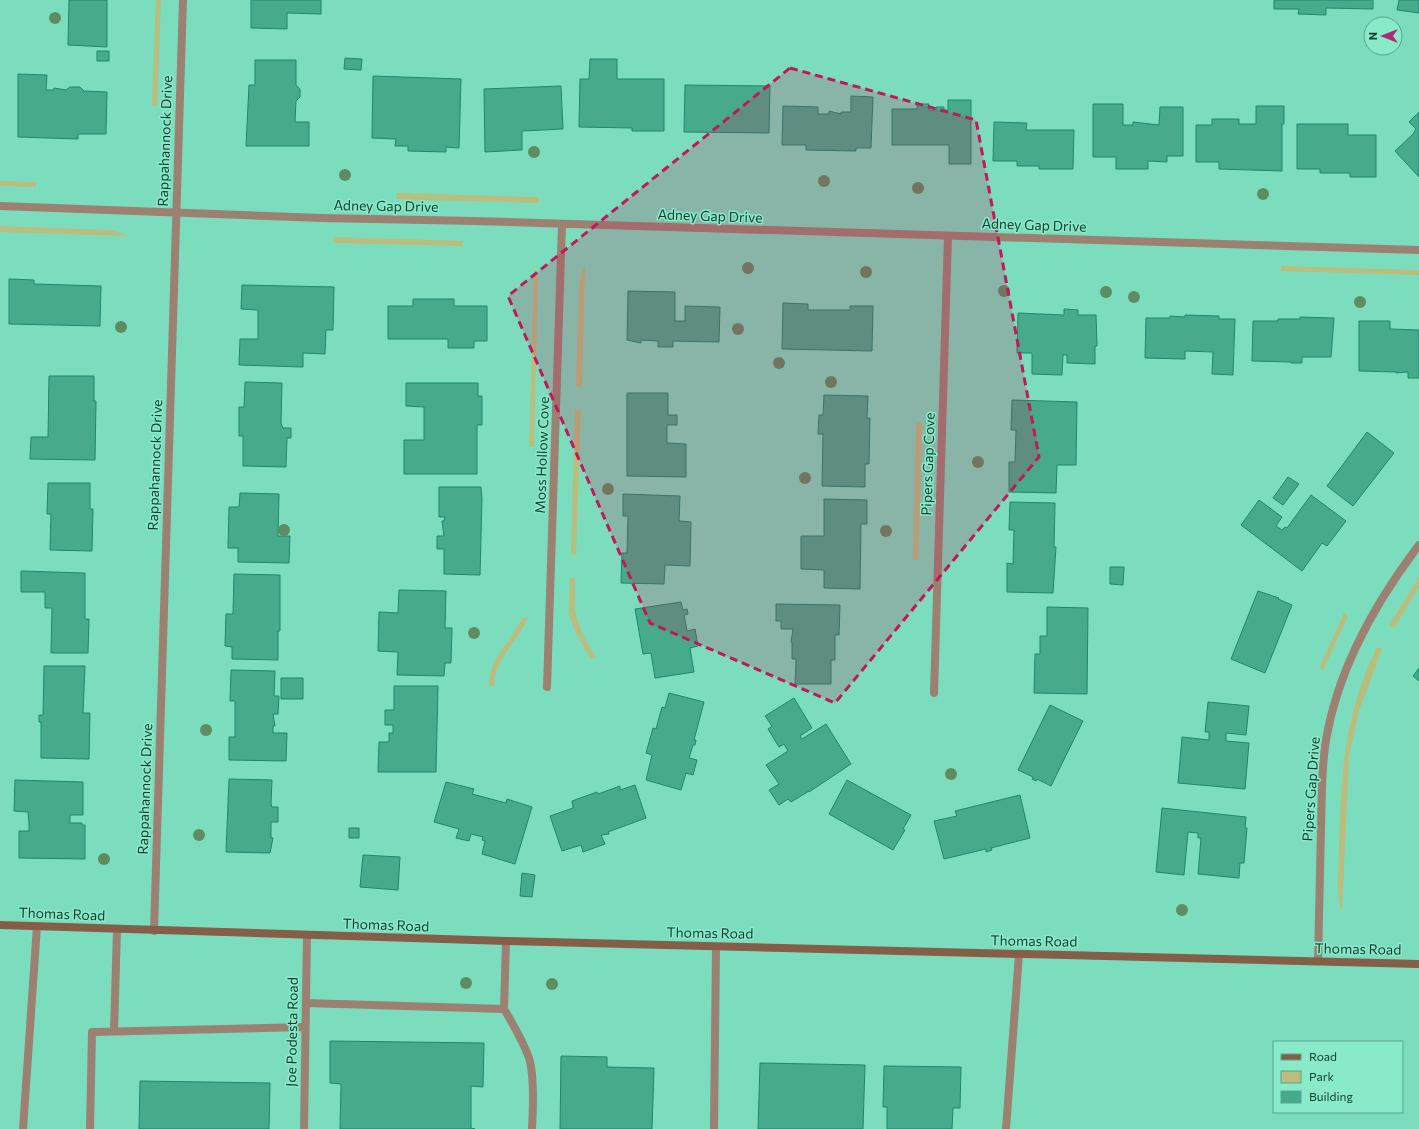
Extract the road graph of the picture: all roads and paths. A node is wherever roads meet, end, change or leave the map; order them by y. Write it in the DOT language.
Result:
graph roads {
  1 [pos="183,0"];
  2 [pos="0,206"];
  3 [pos="176,213"];
  4 [pos="562,224"];
  5 [pos="948,236"];
  6 [pos="1419,250"];
  7 [pos="1419,545"];
  8 [pos="547,687"];
  9 [pos="934,693"];
  10 [pos="0,925"];
  11 [pos="37,926"];
  12 [pos="117,930"];
  13 [pos="154,930"];
  14 [pos="307,935"];
  15 [pos="506,941"];
  16 [pos="716,947"];
  17 [pos="1019,954"];
  18 [pos="1318,961"];
  19 [pos="1419,964"];
  20 [pos="306,1003"];
  21 [pos="504,1009"];
  22 [pos="305,1027"];
  23 [pos="114,1031"];
  24 [pos="23,1129"];
  25 [pos="90,1129"];
  26 [pos="304,1129"];
  27 [pos="532,1129"];
  28 [pos="714,1129"];
  29 [pos="1006,1129"];
  1 -- 3 [label="street, Rappahannock Drive"];
  2 -- 3 [label="street, Adney Gap Drive"];
  3 -- 4 [label="street, Adney Gap Drive"];
  3 -- 13 [label="street, Rappahannock Drive"];
  4 -- 5 [label="street, Adney Gap Drive"];
  4 -- 8 [label="street, Moss Hollow Cove"];
  5 -- 6 [label="street, Adney Gap Drive"];
  5 -- 9 [label="street, Pipers Gap Cove"];
  7 -- 18 [label="street, Pipers Gap Drive"];
  10 -- 11 [label="street, Thomas Road"];
  11 -- 12 [label="street, Thomas Road"];
  11 -- 24 [label="street"];
  12 -- 13 [label="street, Thomas Road"];
  12 -- 23 [label="street"];
  13 -- 14 [label="street, Thomas Road"];
  14 -- 15 [label="street, Thomas Road"];
  14 -- 20 [label="street, Joe Podesta Road"];
  15 -- 16 [label="street, Thomas Road"];
  15 -- 21 [label="street"];
  16 -- 17 [label="street, Thomas Road"];
  16 -- 28 [label="street"];
  17 -- 18 [label="street, Thomas Road"];
  17 -- 29 [label="street"];
  18 -- 19 [label="street, Thomas Road"];
  20 -- 21 [label="street"];
  20 -- 22 [label="street, Joe Podesta Road"];
  21 -- 27 [label="street"];
  22 -- 23 [label="street"];
  22 -- 26 [label="street, Joe Podesta Road"];
  23 -- 25 [label="street"];
}
